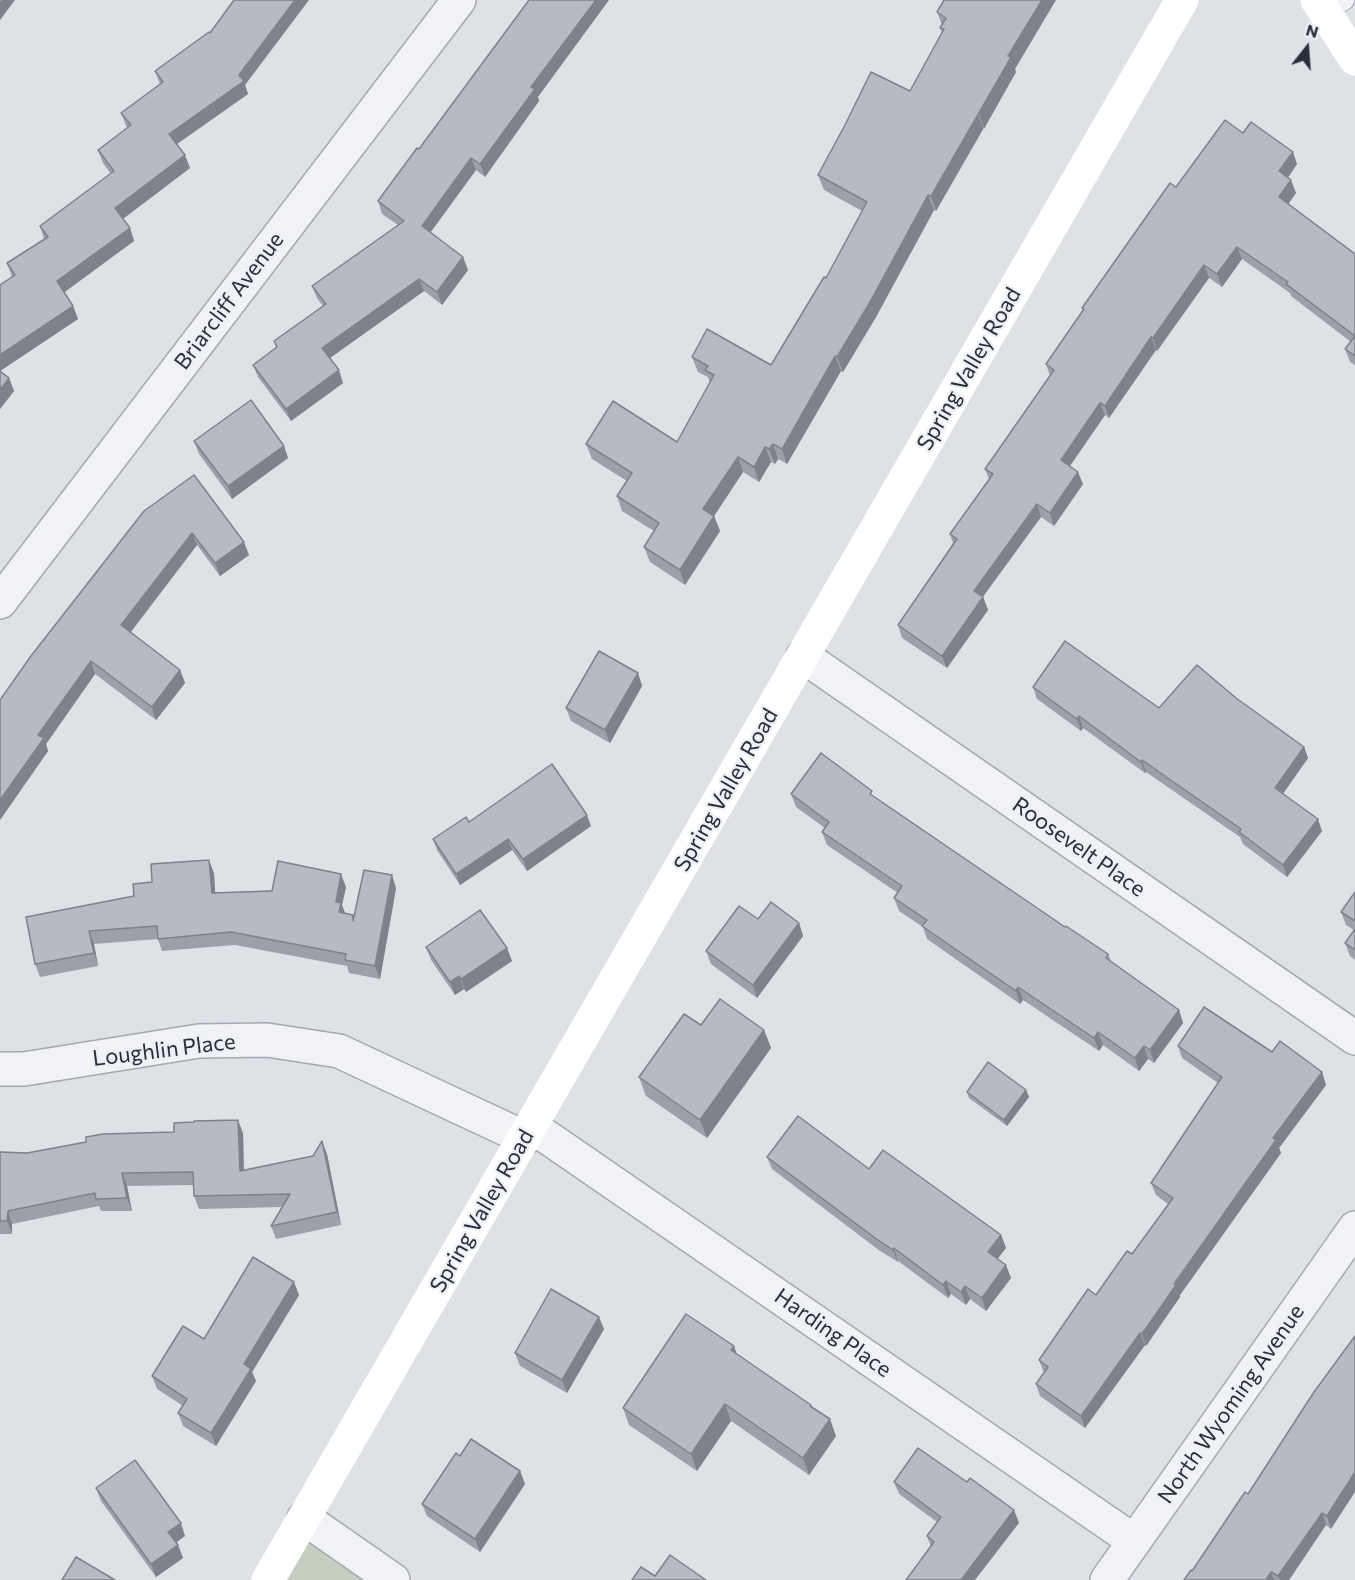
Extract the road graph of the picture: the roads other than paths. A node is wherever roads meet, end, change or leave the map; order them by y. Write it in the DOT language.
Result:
graph roads {
  1 [pos="459,0"];
  2 [pos="1182,0"];
  3 [pos="1329,4"];
  4 [pos="1355,59"];
  5 [pos="0,602"];
  6 [pos="803,656"];
  7 [pos="1355,1038"];
  8 [pos="0,1069"];
  9 [pos="528,1132"];
  10 [pos="1355,1228"];
  11 [pos="304,1518"];
  12 [pos="1134,1541"];
  13 [pos="268,1580"];
  14 [pos="393,1580"];
  15 [pos="1107,1580"];
  1 -- 5 [label="street, Briarcliff Avenue"];
  2 -- 6 [label="street, Spring Valley Road"];
  3 -- 4 [label="street"];
  6 -- 7 [label="street, Roosevelt Place"];
  6 -- 9 [label="street, Spring Valley Road"];
  8 -- 9 [label="street, Loughlin Place"];
  9 -- 11 [label="street, Spring Valley Road"];
  9 -- 12 [label="street, Harding Place"];
  10 -- 12 [label="street, North Wyoming Avenue"];
  11 -- 13 [label="street, Spring Valley Road"];
  11 -- 14 [label="street"];
  12 -- 15 [label="street, North Wyoming Avenue"];
}
